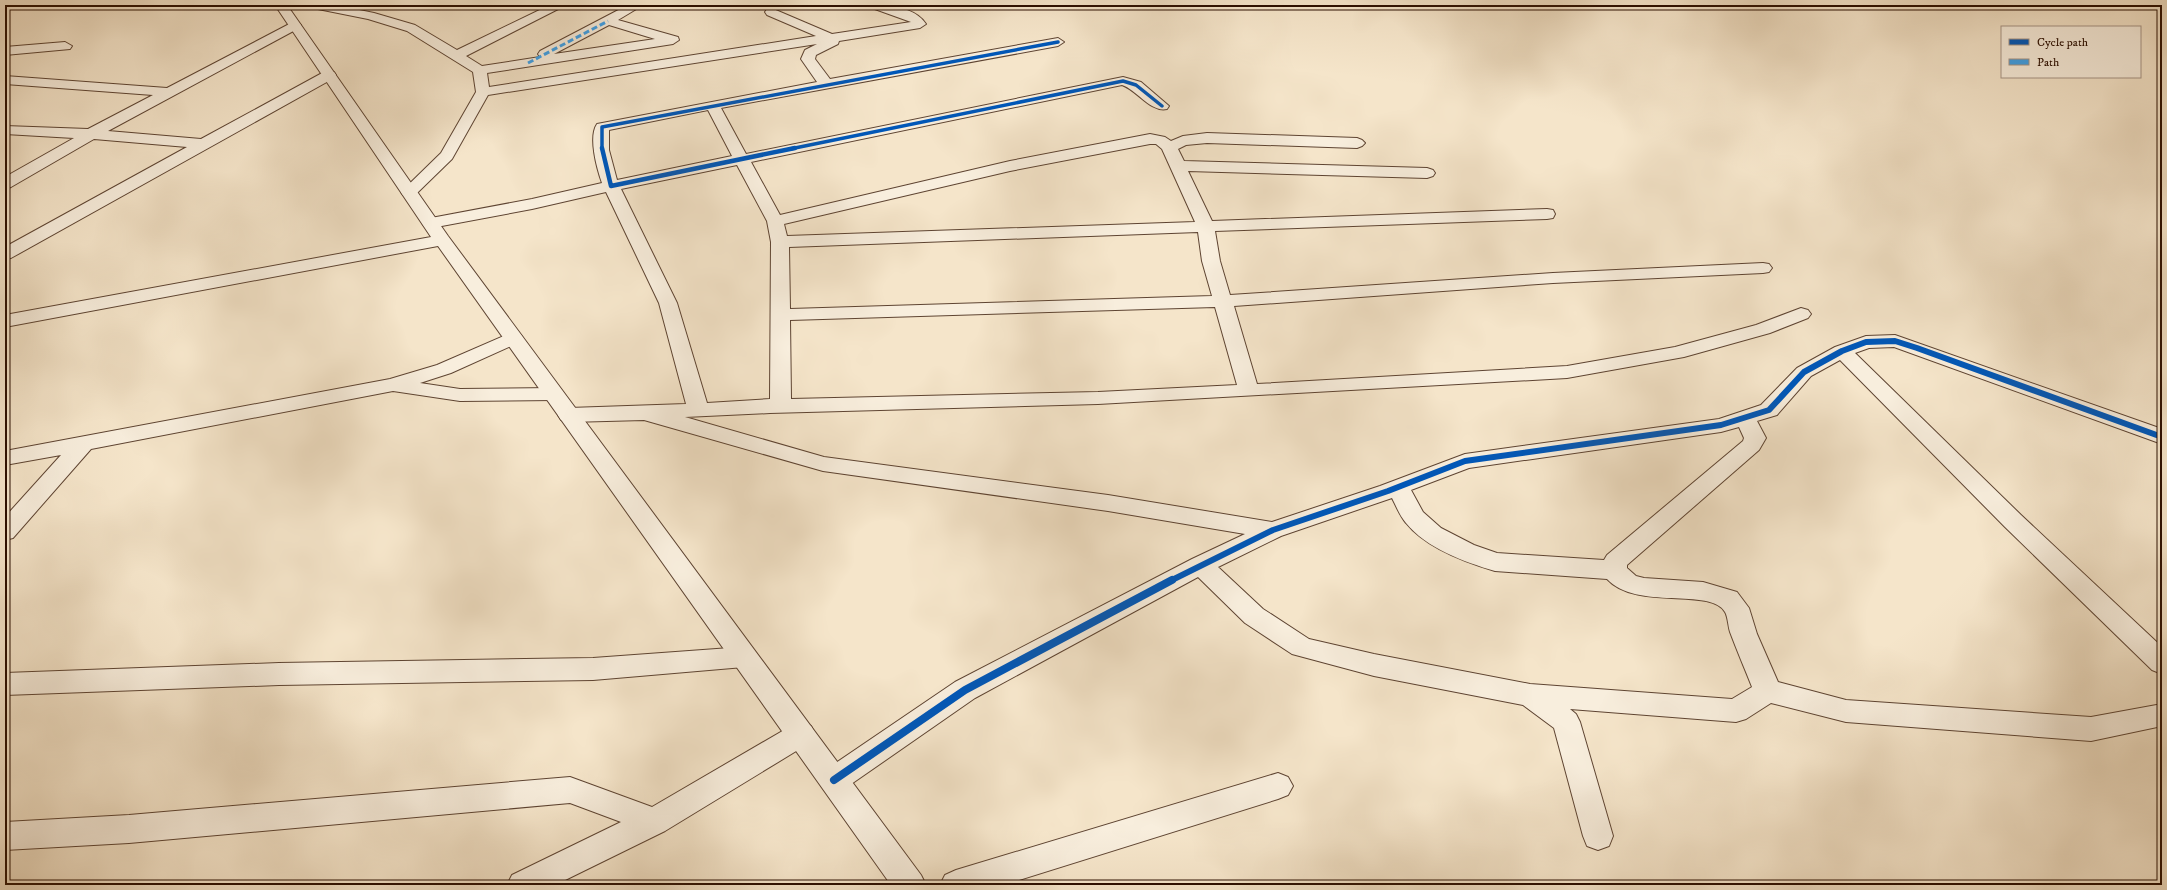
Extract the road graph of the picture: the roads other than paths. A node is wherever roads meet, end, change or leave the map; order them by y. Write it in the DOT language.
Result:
graph roads {
  1 [pos="281,5"];
  2 [pos="317,5"];
  3 [pos="560,5"];
  4 [pos="637,5"];
  5 [pos="876,5"];
  6 [pos="771,12"];
  7 [pos="293,15"];
  8 [pos="608,21"];
  9 [pos="836,38"];
  10 [pos="1058,42"];
  11 [pos="65,46"];
  12 [pos="5,51"];
  13 [pos="455,56"];
  14 [pos="528,63"];
  15 [pos="480,70"];
  16 [pos="329,75"];
  17 [pos="5,80"];
  18 [pos="826,84"];
  19 [pos="170,92"];
  20 [pos="483,92"];
  21 [pos="712,105"];
  22 [pos="1162,106"];
  23 [pos="5,130"];
  24 [pos="91,134"];
  25 [pos="1357,143"];
  26 [pos="202,144"];
  27 [pos="1169,147"];
  28 [pos="740,160"];
  29 [pos="1178,166"];
  30 [pos="1427,173"];
  31 [pos="5,184"];
  32 [pos="611,186"];
  33 [pos="409,192"];
  34 [pos="1547,214"];
  35 [pos="774,221"];
  36 [pos="1206,226"];
  37 [pos="436,232"];
  38 [pos="780,242"];
  39 [pos="5,254"];
  40 [pos="1763,268"];
  41 [pos="1223,301"];
  42 [pos="5,310"];
  43 [pos="1801,314"];
  44 [pos="780,315"];
  45 [pos="5,321"];
  46 [pos="513,338"];
  47 [pos="1842,351"];
  48 [pos="393,385"];
  49 [pos="1250,391"];
  50 [pos="554,394"];
  51 [pos="781,406"];
  52 [pos="698,410"];
  53 [pos="645,413"];
  54 [pos="569,415"];
  55 [pos="1745,418"];
  56 [pos="2162,437"];
  57 [pos="84,444"];
  58 [pos="5,458"];
  59 [pos="1398,487"];
  60 [pos="1273,530"];
  61 [pos="5,532"];
  62 [pos="1201,565"];
  63 [pos="1614,570"];
  64 [pos="744,657"];
  65 [pos="2162,663"];
  66 [pos="5,684"];
  67 [pos="1768,691"];
  68 [pos="1530,695"];
  69 [pos="2162,715"];
  70 [pos="800,734"];
  71 [pos="834,780"];
  72 [pos="1278,786"];
  73 [pos="654,821"];
  74 [pos="5,836"];
  75 [pos="1598,836"];
  76 [pos="523,885"];
  77 [pos="910,885"];
  78 [pos="956,885"];
  1 -- 7 [label="street"];
  2 -- 13 [label="street"];
  3 -- 13 [label="street"];
  4 -- 8 [label="street"];
  5 -- 9 [label="street"];
  6 -- 9 [label="street"];
  7 -- 16 [label="street"];
  7 -- 19 [label="street"];
  8 -- 14 [label="street"];
  8 -- 14 [label="street"];
  9 -- 18 [label="street"];
  9 -- 20 [label="street"];
  10 -- 18 [label="street"];
  11 -- 12 [label="street"];
  13 -- 15 [label="street"];
  14 -- 15 [label="street"];
  15 -- 20 [label="street"];
  16 -- 26 [label="street"];
  16 -- 33 [label="street"];
  17 -- 19 [label="street"];
  18 -- 21 [label="street"];
  19 -- 24 [label="street"];
  20 -- 33 [label="street"];
  21 -- 28 [label="street"];
  21 -- 32 [label="street"];
  22 -- 28 [label="street"];
  23 -- 24 [label="street"];
  24 -- 26 [label="street"];
  24 -- 31 [label="street"];
  25 -- 27 [label="street"];
  26 -- 39 [label="street"];
  27 -- 29 [label="street"];
  27 -- 35 [label="street"];
  28 -- 32 [label="street"];
  28 -- 35 [label="street"];
  29 -- 30 [label="street"];
  29 -- 36 [label="street"];
  32 -- 37 [label="street"];
  32 -- 52 [label="street"];
  33 -- 37 [label="street"];
  34 -- 36 [label="street"];
  35 -- 38 [label="street"];
  36 -- 38 [label="street"];
  36 -- 41 [label="street"];
  37 -- 42 [label="street"];
  37 -- 45 [label="street"];
  37 -- 46 [label="street"];
  38 -- 44 [label="street"];
  40 -- 41 [label="street"];
  41 -- 44 [label="street"];
  41 -- 49 [label="street"];
  43 -- 49 [label="street"];
  44 -- 51 [label="street"];
  46 -- 48 [label="street"];
  46 -- 50 [label="street"];
  47 -- 55 [label="street"];
  47 -- 56 [label="street"];
  47 -- 65 [label="street"];
  48 -- 50 [label="street"];
  48 -- 57 [label="street"];
  49 -- 51 [label="street"];
  50 -- 54 [label="street"];
  51 -- 52 [label="street"];
  52 -- 53 [label="street"];
  53 -- 54 [label="street"];
  53 -- 60 [label="street"];
  54 -- 64 [label="street"];
  55 -- 59 [label="street"];
  55 -- 63 [label="street"];
  57 -- 58 [label="street"];
  57 -- 61 [label="street"];
  59 -- 60 [label="street"];
  59 -- 63 [label="street"];
  60 -- 62 [label="street"];
  62 -- 68 [label="street"];
  62 -- 71 [label="street"];
  63 -- 67 [label="street"];
  64 -- 66 [label="street"];
  64 -- 70 [label="street"];
  67 -- 68 [label="street"];
  67 -- 69 [label="street"];
  68 -- 75 [label="street"];
  70 -- 71 [label="street"];
  70 -- 73 [label="street"];
  71 -- 77 [label="street"];
  72 -- 78 [label="street"];
  73 -- 74 [label="street"];
  73 -- 76 [label="street"];
}
